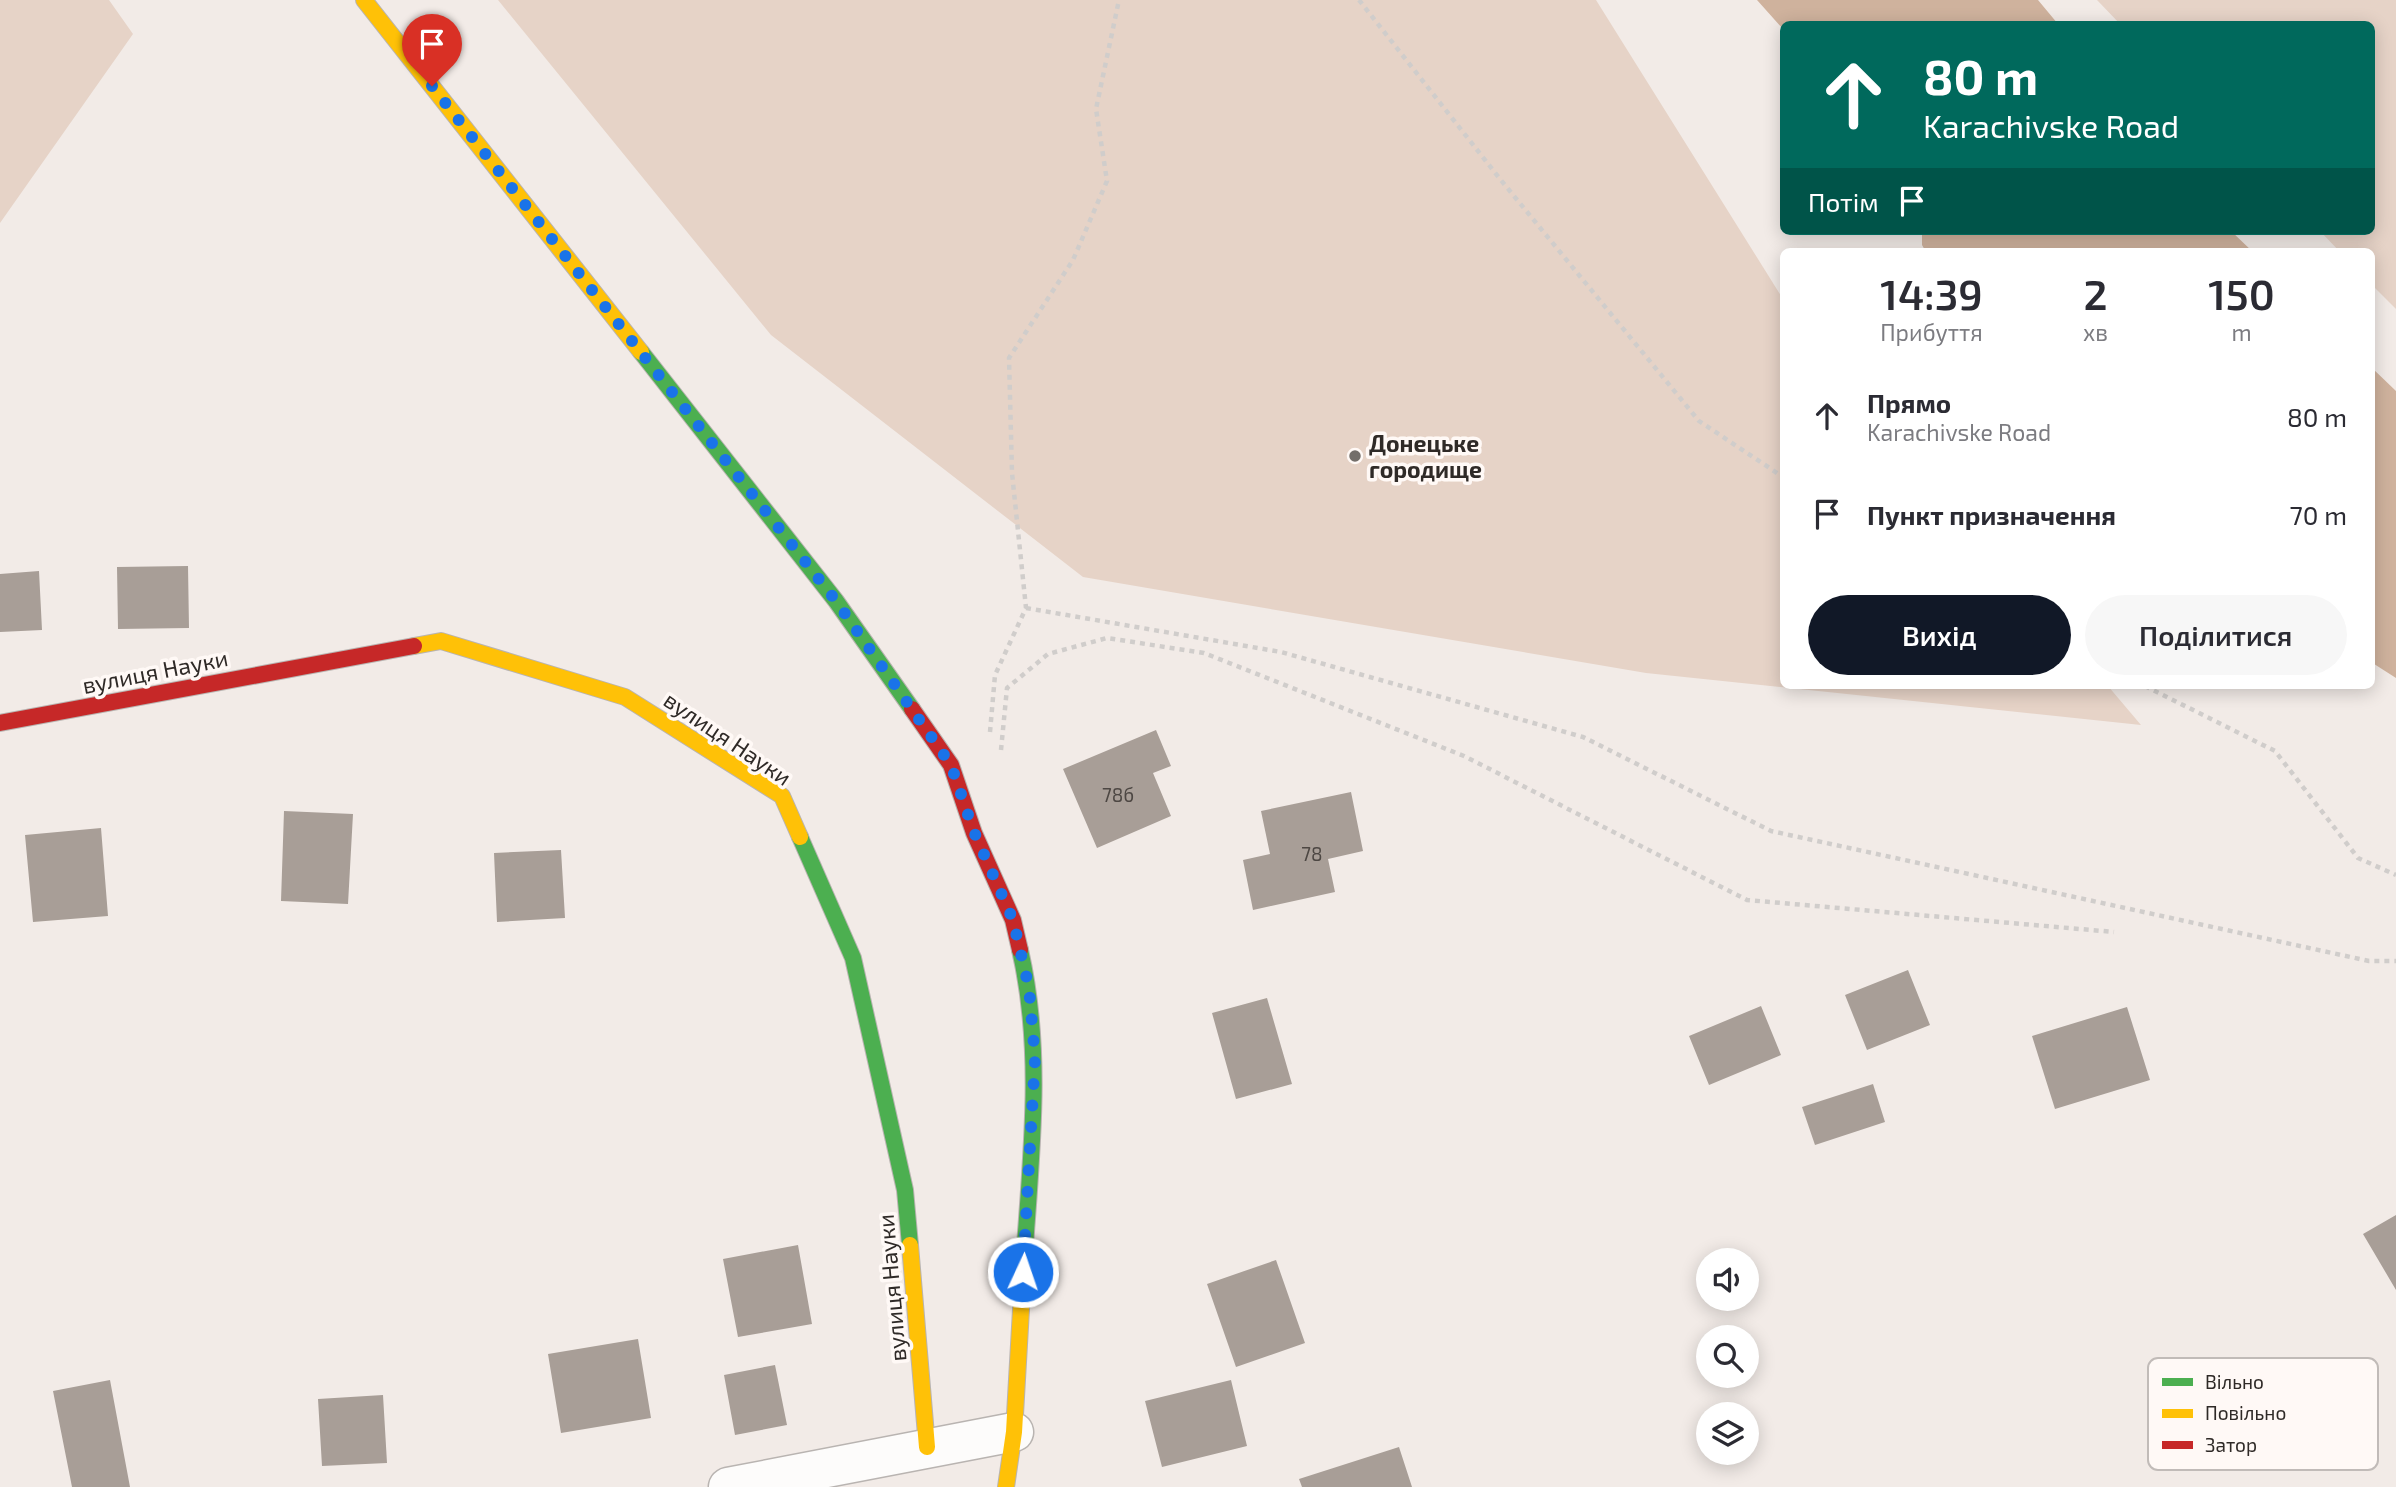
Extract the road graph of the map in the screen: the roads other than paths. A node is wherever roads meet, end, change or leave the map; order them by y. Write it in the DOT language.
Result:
graph roads {
  1 [pos="364,0"];
  2 [pos="0,723"];
  3 [pos="1014,1432"];
  4 [pos="927,1447"];
  5 [pos="728,1487"];
  6 [pos="1006,1487"];
  1 -- 3 [label="main road"];
  2 -- 4 [label="main road, вулиця Науки"];
  3 -- 4 [label="street"];
  3 -- 6 [label="main road"];
  4 -- 5 [label="street"];
}
